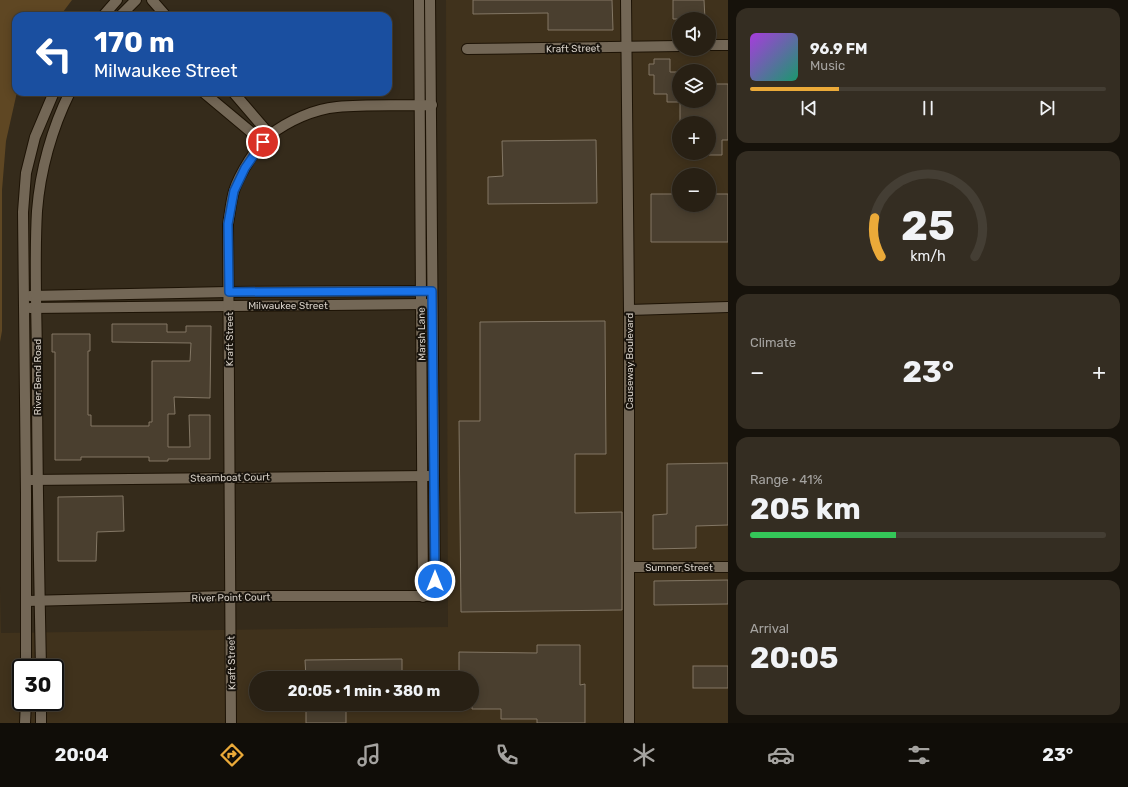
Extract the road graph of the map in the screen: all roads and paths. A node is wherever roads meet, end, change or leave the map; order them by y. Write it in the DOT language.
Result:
graph roads {
  1 [pos="117,0"];
  2 [pos="136,0"];
  3 [pos="152,0"];
  4 [pos="419,0"];
  5 [pos="430,0"];
  6 [pos="626,0"];
  7 [pos="109,12"];
  8 [pos="124,12"];
  9 [pos="162,12"];
  10 [pos="716,45"];
  11 [pos="728,45"];
  12 [pos="672,46"];
  13 [pos="627,47"];
  14 [pos="467,49"];
  15 [pos="52,96"];
  16 [pos="68,96"];
  17 [pos="208,96"];
  18 [pos="236,96"];
  19 [pos="420,105"];
  20 [pos="432,105"];
  21 [pos="267,139"];
  22 [pos="421,291"];
  23 [pos="432,291"];
  24 [pos="229,292"];
  25 [pos="24,296"];
  26 [pos="37,296"];
  27 [pos="421,304"];
  28 [pos="433,304"];
  29 [pos="229,305"];
  30 [pos="728,307"];
  31 [pos="24,308"];
  32 [pos="37,308"];
  33 [pos="629,310"];
  34 [pos="422,476"];
  35 [pos="434,476"];
  36 [pos="230,477"];
  37 [pos="26,480"];
  38 [pos="37,480"];
  39 [pos="629,567"];
  40 [pos="728,567"];
  41 [pos="230,596"];
  42 [pos="435,596"];
  43 [pos="423,597"];
  44 [pos="40,600"];
  45 [pos="26,601"];
  46 [pos="26,659"];
  47 [pos="41,659"];
  48 [pos="26,711"];
  49 [pos="41,711"];
  50 [pos="25,723"];
  51 [pos="42,723"];
  52 [pos="231,723"];
  53 [pos="629,723"];
  1 -- 7 [label="street"];
  2 -- 8 [label="street"];
  3 -- 9 [label="street"];
  4 -- 19 [label="street, Marsh Lane"];
  5 -- 20 [label="street, Marsh Lane"];
  6 -- 13 [label="street, Causeway Boulevard"];
  10 -- 11 [label="street"];
  12 -- 13 [label="street, Kraft Street"];
  13 -- 14 [label="street, Kraft Street"];
  13 -- 33 [label="street, Causeway Boulevard"];
  15 -- 25 [label="street, River Bend Road"];
  16 -- 26 [label="street, River Bend Road"];
  17 -- 21 [label="street"];
  18 -- 21 [label="street"];
  19 -- 20 [label="street, Kraft Street"];
  19 -- 21 [label="street, Kraft Street"];
  19 -- 22 [label="street, Marsh Lane"];
  20 -- 23 [label="street, Marsh Lane"];
  21 -- 24 [label="street, Kraft Street"];
  22 -- 23 [label="street, Milwaukee Street"];
  22 -- 24 [label="street, Milwaukee Street"];
  22 -- 27 [label="street, Marsh Lane"];
  23 -- 28 [label="street, Marsh Lane"];
  24 -- 26 [label="street, Milwaukee Street"];
  24 -- 29 [label="street, Kraft Street"];
  25 -- 26 [label="street, Milwaukee Street"];
  25 -- 31 [label="street, River Bend Road"];
  26 -- 32 [label="street, River Bend Road"];
  27 -- 28 [label="street, Milwaukee Street"];
  27 -- 29 [label="street, Milwaukee Street"];
  27 -- 34 [label="street, Marsh Lane"];
  28 -- 35 [label="street, Marsh Lane"];
  29 -- 32 [label="street, Milwaukee Street"];
  29 -- 36 [label="street, Kraft Street"];
  30 -- 33 [label="street"];
  31 -- 32 [label="street, Milwaukee Street"];
  31 -- 37 [label="street, River Bend Road"];
  32 -- 38 [label="street, River Bend Road"];
  33 -- 39 [label="street, Causeway Boulevard"];
  34 -- 35 [label="street, Steamboat Court"];
  34 -- 36 [label="street, Steamboat Court"];
  34 -- 43 [label="street, Marsh Lane"];
  35 -- 42 [label="street, Marsh Lane"];
  36 -- 38 [label="street, Steamboat Court"];
  36 -- 41 [label="street, Kraft Street"];
  37 -- 38 [label="street, Steamboat Court"];
  37 -- 45 [label="street, River Bend Road"];
  38 -- 44 [label="street, River Bend Road"];
  39 -- 40 [label="street, Sumner Street"];
  39 -- 53 [label="street, Causeway Boulevard"];
  41 -- 43 [label="street, River Point Court"];
  41 -- 44 [label="street, River Point Court"];
  41 -- 52 [label="street, Kraft Street"];
  42 -- 43 [label="street, River Point Court"];
  44 -- 45 [label="street, River Point Court"];
  44 -- 47 [label="street, River Bend Road"];
  45 -- 46 [label="street, River Bend Road"];
  48 -- 50 [label="street"];
  49 -- 51 [label="street"];
}
